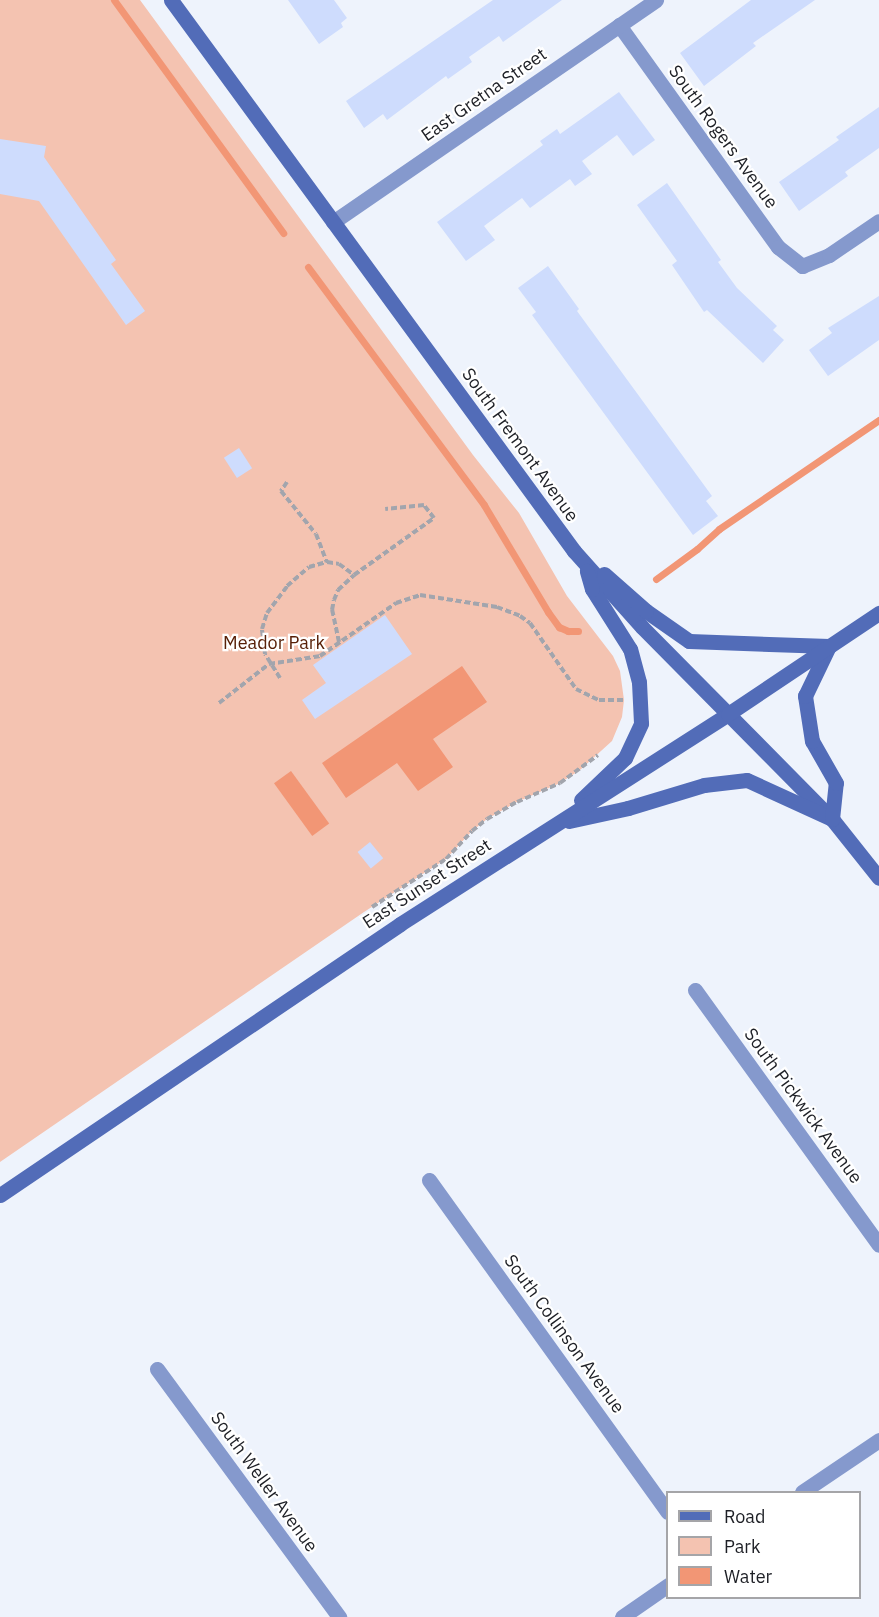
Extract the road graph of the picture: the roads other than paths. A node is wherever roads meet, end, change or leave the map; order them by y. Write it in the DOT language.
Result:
graph roads {
  1 [pos="171,0"];
  2 [pos="656,0"];
  3 [pos="619,25"];
  4 [pos="879,221"];
  5 [pos="333,222"];
  6 [pos="584,563"];
  7 [pos="879,613"];
  8 [pos="830,646"];
  9 [pos="728,714"];
  10 [pos="832,819"];
  11 [pos="558,823"];
  12 [pos="879,878"];
  13 [pos="695,990"];
  14 [pos="429,1180"];
  15 [pos="0,1195"];
  16 [pos="879,1245"];
  17 [pos="157,1369"];
  18 [pos="879,1440"];
  19 [pos="803,1491"];
  20 [pos="666,1509"];
  21 [pos="666,1586"];
  22 [pos="339,1617"];
  23 [pos="622,1617"];
  1 -- 5 [label="main road, South Fremont Avenue"];
  2 -- 3 [label="street, East Gretna Street"];
  3 -- 4 [label="street, South Rogers Avenue"];
  3 -- 5 [label="street, East Gretna Street"];
  5 -- 6 [label="main road, South Fremont Avenue"];
  6 -- 8 [label="main road"];
  6 -- 9 [label="main road, South Fremont Avenue"];
  6 -- 11 [label="main road"];
  7 -- 8 [label="main road, East Sunset Street"];
  8 -- 9 [label="main road, East Sunset Street"];
  8 -- 10 [label="main road"];
  9 -- 10 [label="main road, South Fremont Avenue"];
  9 -- 11 [label="main road, East Sunset Street"];
  10 -- 11 [label="main road"];
  10 -- 12 [label="main road, South Fremont Avenue"];
  11 -- 15 [label="main road, East Sunset Street"];
  13 -- 16 [label="street, South Pickwick Avenue"];
  14 -- 20 [label="street, South Collinson Avenue"];
  17 -- 22 [label="street, South Weller Avenue"];
  18 -- 19 [label="street"];
  21 -- 23 [label="street"];
}
